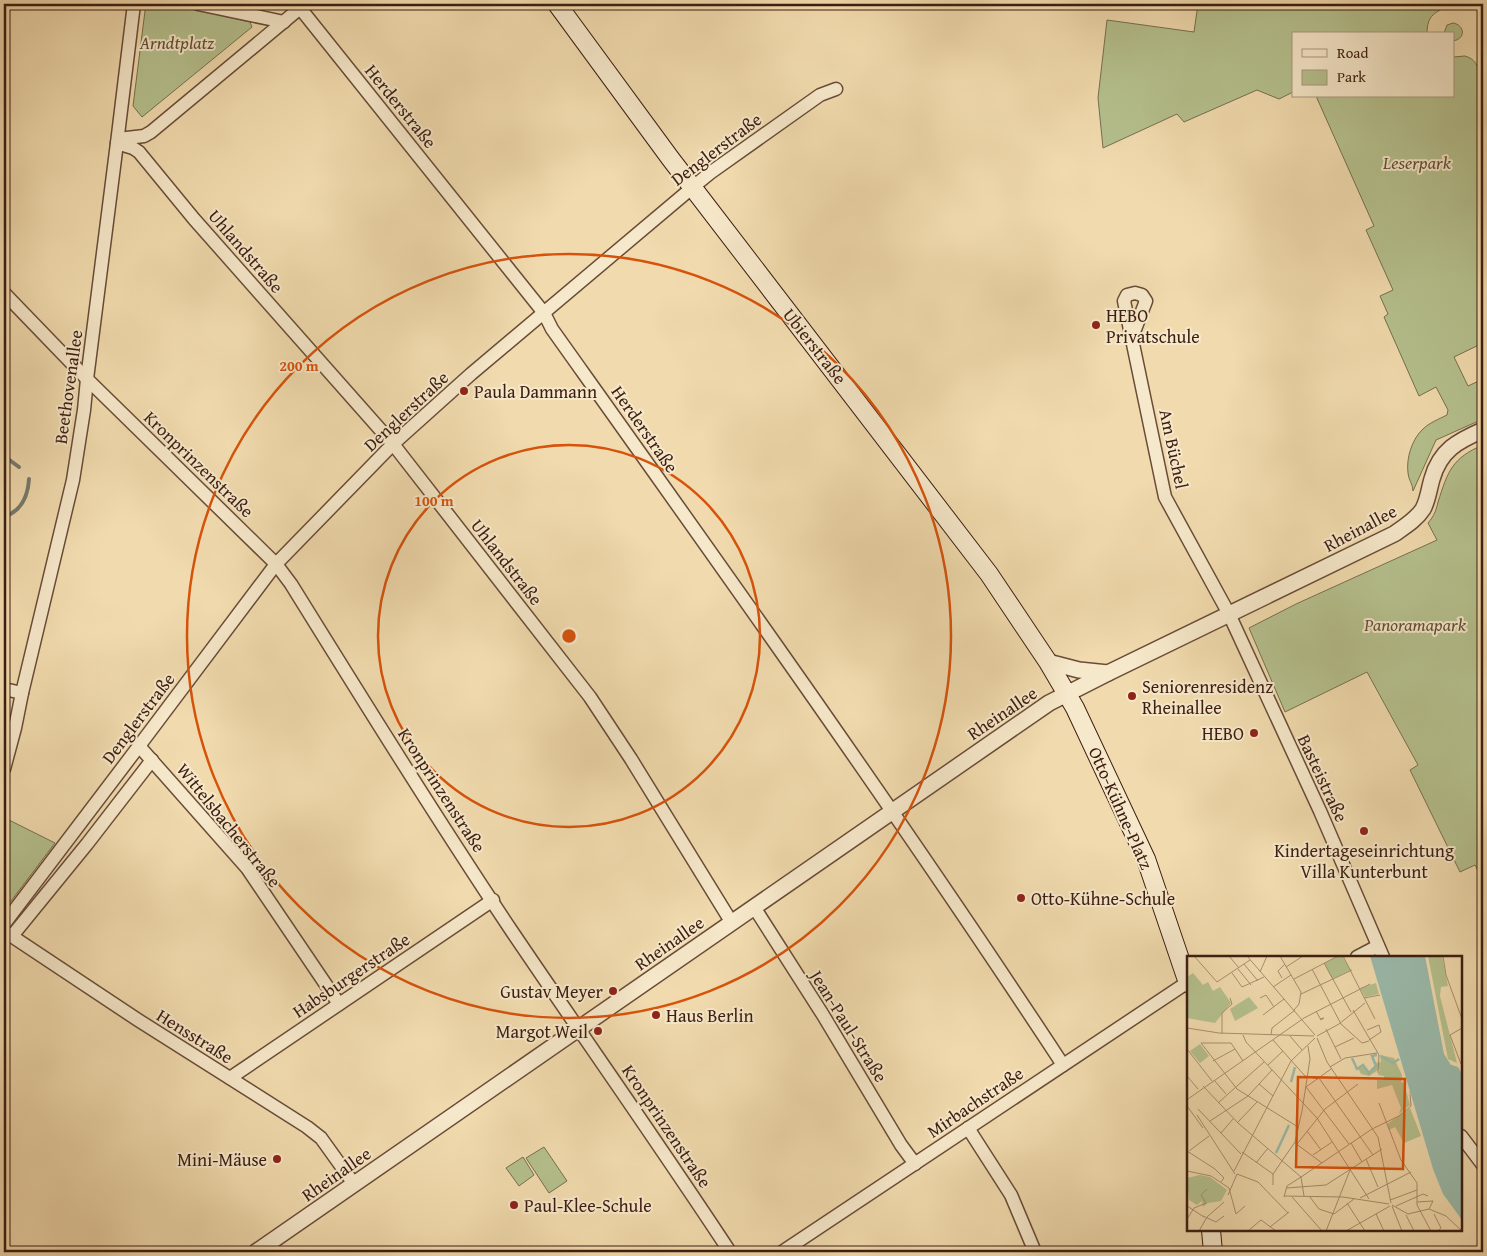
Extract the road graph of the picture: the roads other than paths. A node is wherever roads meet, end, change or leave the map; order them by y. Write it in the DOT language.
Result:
graph roads {
  1 [pos="134,4"];
  2 [pos="198,4"];
  3 [pos="557,4"];
  4 [pos="302,6"];
  5 [pos="284,22"];
  6 [pos="836,89"];
  7 [pos="144,136"];
  8 [pos="117,141"];
  9 [pos="139,152"];
  10 [pos="693,187"];
  11 [pos="4,293"];
  12 [pos="544,313"];
  13 [pos="1132,336"];
  14 [pos="87,379"];
  15 [pos="1483,430"];
  16 [pos="393,444"];
  17 [pos="276,564"];
  18 [pos="1229,614"];
  19 [pos="1048,662"];
  20 [pos="1108,673"];
  21 [pos="4,689"];
  22 [pos="22,693"];
  23 [pos="1067,694"];
  24 [pos="139,746"];
  25 [pos="152,760"];
  26 [pos="4,769"];
  27 [pos="892,811"];
  28 [pos="72,834"];
  29 [pos="87,844"];
  30 [pos="493,900"];
  31 [pos="754,907"];
  32 [pos="732,923"];
  33 [pos="4,924"];
  34 [pos="8,934"];
  35 [pos="1381,952"];
  36 [pos="1362,956"];
  37 [pos="1187,979"];
  38 [pos="1187,983"];
  39 [pos="339,1004"];
  40 [pos="579,1029"];
  41 [pos="1063,1065"];
  42 [pos="230,1078"];
  43 [pos="968,1128"];
  44 [pos="1462,1137"];
  45 [pos="915,1164"];
  46 [pos="1483,1165"];
  47 [pos="354,1184"];
  48 [pos="1212,1231"];
  49 [pos="256,1252"];
  50 [pos="730,1252"];
  51 [pos="782,1252"];
  52 [pos="1035,1252"];
  53 [pos="1214,1252"];
  1 -- 8 [label="street, Beethovenallee"];
  2 -- 5 [label="street"];
  3 -- 10 [label="main road, Ubierstraße"];
  4 -- 5 [label="street"];
  4 -- 12 [label="street, Herderstraße"];
  5 -- 7 [label="street"];
  6 -- 10 [label="street, Denglerstraße"];
  7 -- 8 [label="street"];
  7 -- 9 [label="street"];
  8 -- 9 [label="street"];
  8 -- 14 [label="street, Beethovenallee"];
  9 -- 16 [label="street, Uhlandstraße"];
  10 -- 12 [label="street, Denglerstraße"];
  10 -- 19 [label="main road, Ubierstraße"];
  11 -- 14 [label="street, Kronprinzenstraße"];
  12 -- 16 [label="street, Denglerstraße"];
  12 -- 27 [label="street, Herderstraße"];
  13 -- 18 [label="street, Am Büchel"];
  14 -- 17 [label="street, Kronprinzenstraße"];
  14 -- 22 [label="street, Beethovenallee"];
  15 -- 18 [label="street, Rheinallee"];
  16 -- 17 [label="street, Denglerstraße"];
  16 -- 32 [label="street, Uhlandstraße"];
  17 -- 24 [label="street, Denglerstraße"];
  17 -- 30 [label="street, Kronprinzenstraße"];
  18 -- 20 [label="street, Rheinallee"];
  18 -- 35 [label="street, Basteistraße"];
  19 -- 20 [label="street"];
  19 -- 23 [label="main road, Ubierstraße"];
  20 -- 23 [label="street, Rheinallee"];
  21 -- 22 [label="street"];
  22 -- 26 [label="street, Beethovenallee"];
  23 -- 27 [label="street, Rheinallee"];
  23 -- 37 [label="main road, Otto-Kühne-Platz"];
  24 -- 25 [label="street, Wittelsbacherstraße"];
  24 -- 28 [label="street, Denglerstraße"];
  25 -- 29 [label="street, Denglerstraße"];
  25 -- 39 [label="street, Wittelsbacherstraße"];
  27 -- 31 [label="street, Rheinallee"];
  27 -- 41 [label="street"];
  28 -- 29 [label="street"];
  28 -- 33 [label="street, Denglerstraße"];
  29 -- 34 [label="street, Denglerstraße"];
  30 -- 39 [label="street, Habsburgerstraße"];
  30 -- 40 [label="street, Kronprinzenstraße"];
  31 -- 32 [label="street, Rheinallee"];
  31 -- 45 [label="street, Jean-Paul-Straße"];
  32 -- 40 [label="street, Rheinallee"];
  34 -- 42 [label="street, Hensstraße"];
  35 -- 36 [label="street"];
  38 -- 41 [label="street, Mirbachstraße"];
  39 -- 42 [label="street, Habsburgerstraße"];
  40 -- 47 [label="street, Rheinallee"];
  40 -- 50 [label="street, Kronprinzenstraße"];
  41 -- 43 [label="street, Mirbachstraße"];
  42 -- 47 [label="street, Hensstraße"];
  43 -- 45 [label="street, Mirbachstraße"];
  43 -- 52 [label="street"];
  44 -- 46 [label="street"];
  45 -- 51 [label="street, Mirbachstraße"];
  47 -- 49 [label="street, Rheinallee"];
  48 -- 53 [label="main road"];
}
